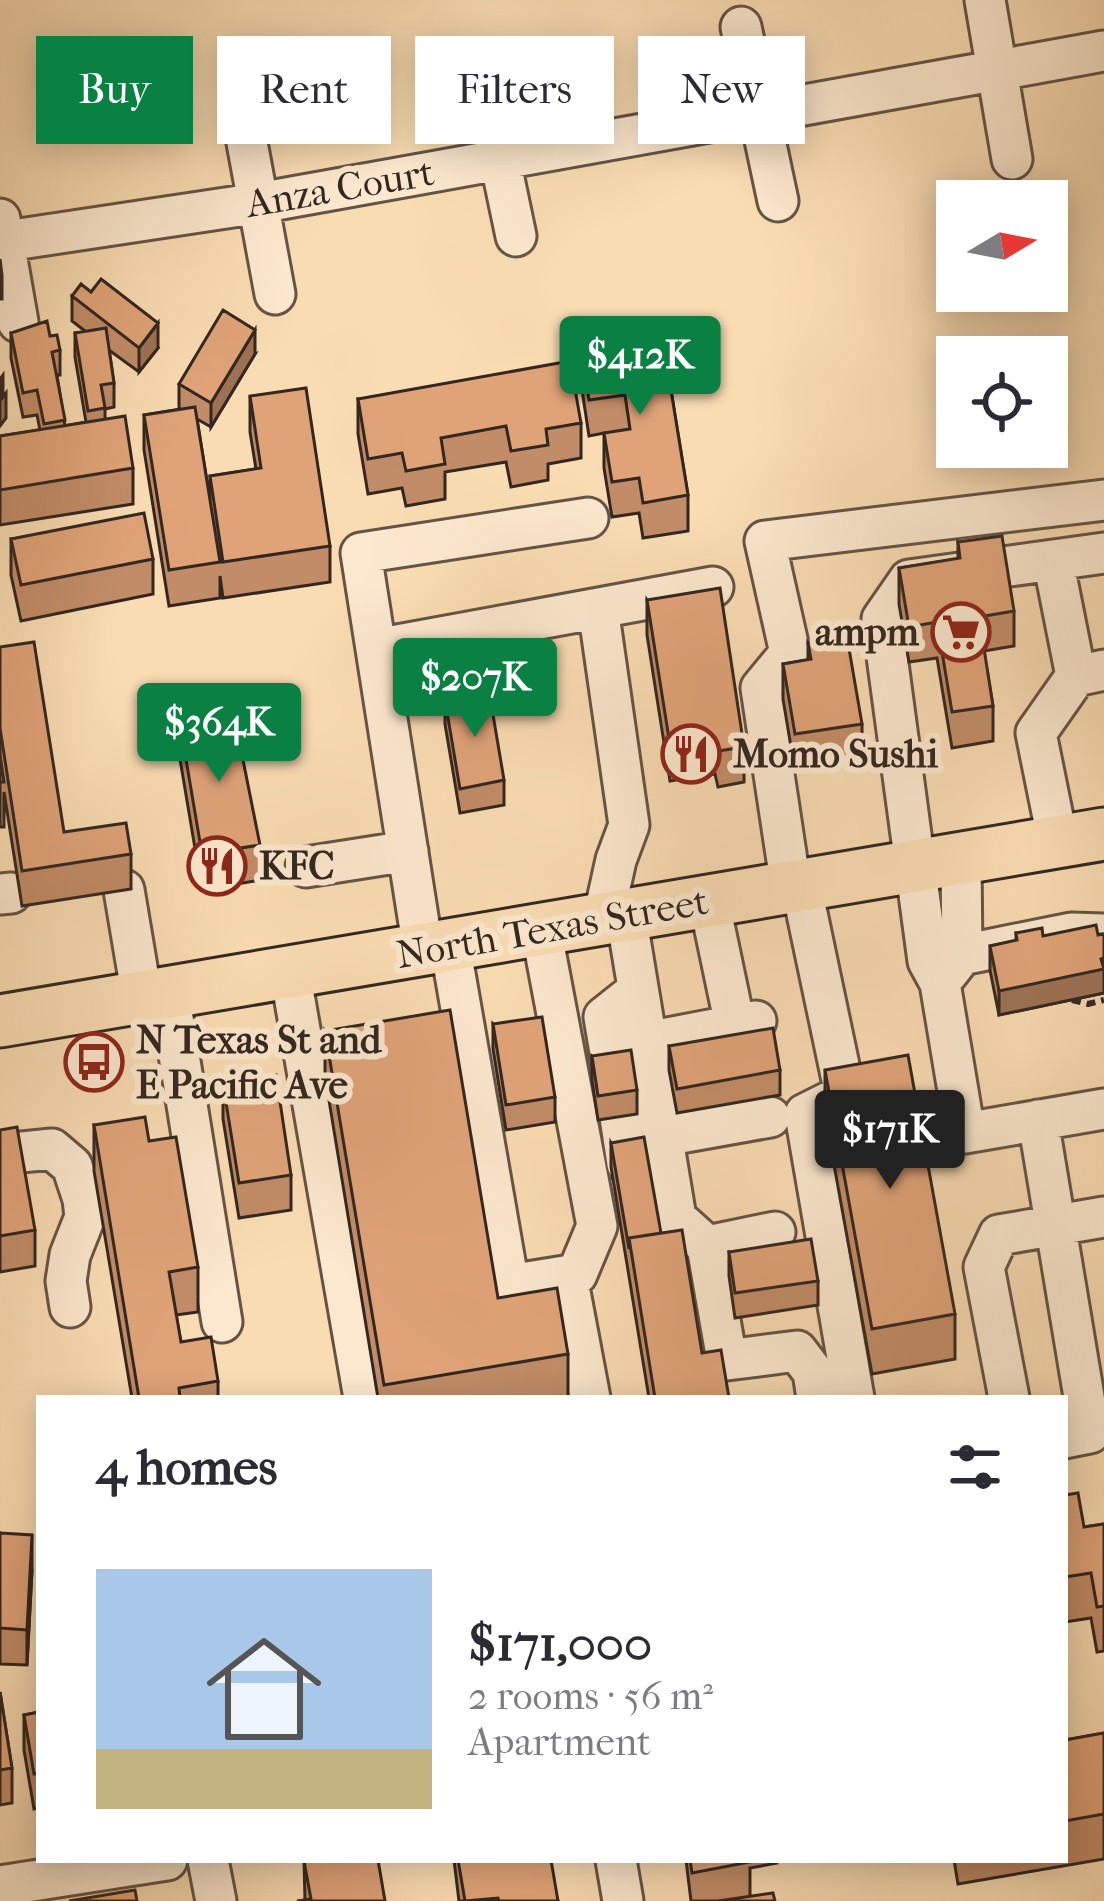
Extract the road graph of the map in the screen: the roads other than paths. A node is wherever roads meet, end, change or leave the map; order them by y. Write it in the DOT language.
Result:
graph roads {
  1 [pos="985,0"];
  2 [pos="741,27"];
  3 [pos="743,36"];
  4 [pos="1104,51"];
  5 [pos="994,71"];
  6 [pos="805,105"];
  7 [pos="638,135"];
  8 [pos="248,144"];
  9 [pos="497,144"];
  10 [pos="765,144"];
  11 [pos="1012,159"];
  12 [pos="500,160"];
  13 [pos="778,201"];
  14 [pos="259,203"];
  15 [pos="1,234"];
  16 [pos="516,236"];
  17 [pos="274,294"];
  18 [pos="18,322"];
  19 [pos="1104,500"];
  20 [pos="588,518"];
  21 [pos="1104,553"];
  22 [pos="1053,560"];
  23 [pos="713,587"];
  24 [pos="598,608"];
  25 [pos="376,649"];
  26 [pos="1090,673"];
  27 [pos="1081,838"];
  28 [pos="408,851"];
  29 [pos="938,862"];
  30 [pos="306,867"];
  31 [pos="796,886"];
  32 [pos="124,890"];
  33 [pos="709,901"];
  34 [pos="615,917"];
  35 [pos="542,929"];
  36 [pos="1104,934"];
  37 [pos="436,947"];
  38 [pos="951,969"];
  39 [pos="290,972"];
  40 [pos="638,990"];
  41 [pos="156,995"];
  42 [pos="0,1022"];
  43 [pos="465,1038"];
  44 [pos="647,1042"];
  45 [pos="420,1046"];
  46 [pos="352,1057"];
  47 [pos="308,1064"];
  48 [pos="614,1076"];
  49 [pos="1104,1109"];
  50 [pos="620,1117"];
  51 [pos="770,1117"];
  52 [pos="1038,1120"];
  53 [pos="663,1136"];
  54 [pos="0,1154"];
  55 [pos="627,1165"];
  56 [pos="1104,1217"];
  57 [pos="1055,1225"];
  58 [pos="775,1232"];
  59 [pos="707,1246"];
  60 [pos="567,1276"];
  61 [pos="70,1307"];
  62 [pos="222,1322"];
  63 [pos="363,1395"];
  64 [pos="589,1395"];
  65 [pos="817,1395"];
  66 [pos="853,1395"];
  67 [pos="1008,1395"];
  68 [pos="1086,1439"];
  69 [pos="148,1863"];
  70 [pos="209,1863"];
  71 [pos="617,1863"];
  72 [pos="0,1886"];
  73 [pos="216,1901"];
  74 [pos="623,1901"];
  1 -- 5 [label="street"];
  2 -- 3 [label="street"];
  4 -- 5 [label="street, Anza Court"];
  5 -- 6 [label="street, Anza Court"];
  5 -- 11 [label="street"];
  7 -- 12 [label="street, Anza Court"];
  8 -- 14 [label="street"];
  9 -- 12 [label="street"];
  10 -- 13 [label="street"];
  12 -- 14 [label="street, Anza Court"];
  12 -- 16 [label="street"];
  14 -- 15 [label="street, Anza Court"];
  14 -- 17 [label="street"];
  15 -- 18 [label="street"];
  19 -- 31 [label="street"];
  20 -- 25 [label="street"];
  21 -- 22 [label="street"];
  22 -- 26 [label="street"];
  22 -- 29 [label="street"];
  23 -- 24 [label="street"];
  24 -- 25 [label="street"];
  24 -- 34 [label="street"];
  25 -- 28 [label="street"];
  26 -- 27 [label="street"];
  27 -- 29 [label="main road, North Texas Street"];
  28 -- 30 [label="street"];
  28 -- 37 [label="street"];
  29 -- 31 [label="main road, North Texas Street"];
  29 -- 38 [label="street"];
  31 -- 33 [label="main road, North Texas Street"];
  31 -- 66 [label="street"];
  32 -- 41 [label="street"];
  33 -- 34 [label="main road, North Texas Street"];
  33 -- 44 [label="street"];
  34 -- 35 [label="main road, North Texas Street"];
  34 -- 40 [label="street"];
  35 -- 37 [label="main road, North Texas Street"];
  35 -- 60 [label="street"];
  36 -- 38 [label="street"];
  37 -- 39 [label="main road, North Texas Street"];
  37 -- 43 [label="street"];
  38 -- 52 [label="street"];
  39 -- 41 [label="main road, North Texas Street"];
  39 -- 47 [label="street"];
  40 -- 44 [label="street"];
  40 -- 48 [label="street"];
  41 -- 42 [label="main road, North Texas Street"];
  41 -- 62 [label="street"];
  43 -- 45 [label="street"];
  43 -- 60 [label="street"];
  44 -- 53 [label="street"];
  46 -- 47 [label="street"];
  47 -- 63 [label="street"];
  49 -- 52 [label="street"];
  50 -- 55 [label="street"];
  51 -- 53 [label="street"];
  52 -- 57 [label="street"];
  53 -- 59 [label="street"];
  54 -- 61 [label="street"];
  56 -- 57 [label="street"];
  57 -- 67 [label="street"];
  57 -- 68 [label="street"];
  58 -- 59 [label="street"];
  59 -- 65 [label="street"];
  60 -- 64 [label="street"];
  69 -- 72 [label="street"];
  70 -- 73 [label="street"];
  71 -- 74 [label="street"];
}
